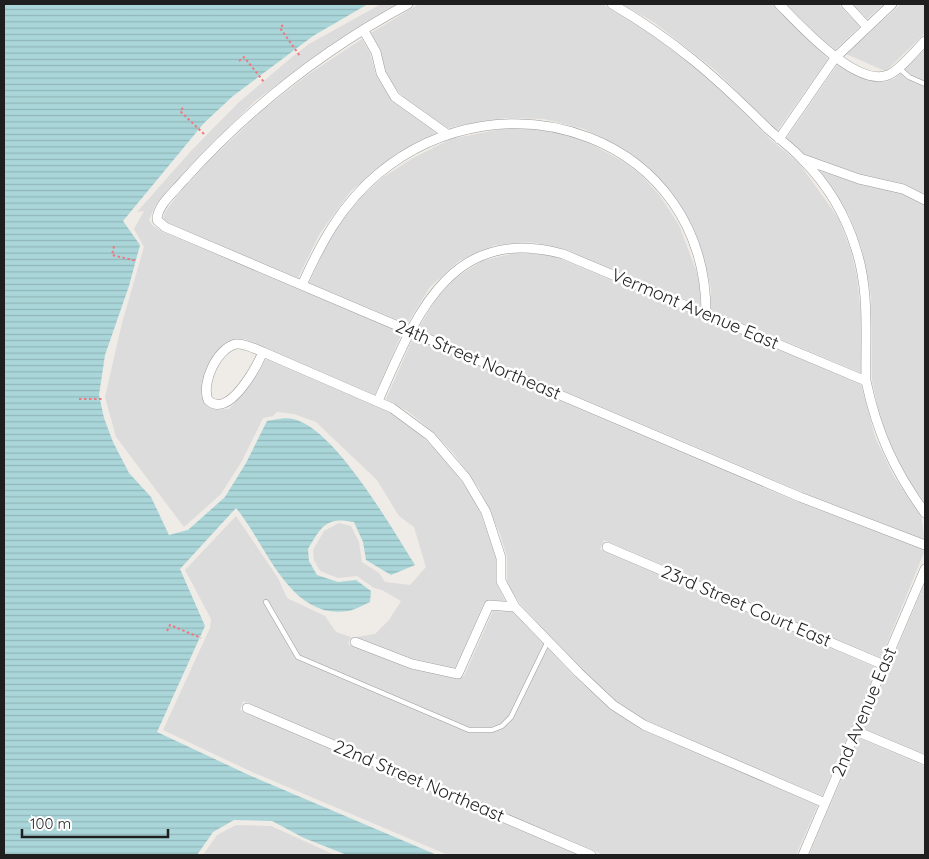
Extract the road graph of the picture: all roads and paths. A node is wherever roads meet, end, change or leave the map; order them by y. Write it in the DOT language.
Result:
graph roads {
  1 [pos="408,4"];
  2 [pos="612,4"];
  3 [pos="779,4"];
  4 [pos="846,4"];
  5 [pos="892,4"];
  6 [pos="283,25"];
  7 [pos="867,26"];
  8 [pos="364,31"];
  9 [pos="925,41"];
  10 [pos="300,56"];
  11 [pos="835,58"];
  12 [pos="239,61"];
  13 [pos="898,67"];
  14 [pos="264,82"];
  15 [pos="925,84"];
  16 [pos="183,108"];
  17 [pos="447,134"];
  18 [pos="204,135"];
  19 [pos="779,139"];
  20 [pos="802,159"];
  21 [pos="925,200"];
  22 [pos="114,246"];
  23 [pos="137,261"];
  24 [pos="302,285"];
  25 [pos="706,313"];
  26 [pos="410,331"];
  27 [pos="263,352"];
  28 [pos="866,381"];
  29 [pos="102,399"];
  30 [pos="79,400"];
  31 [pos="378,401"];
  32 [pos="925,513"];
  33 [pos="925,545"];
  34 [pos="607,547"];
  35 [pos="925,568"];
  36 [pos="266,602"];
  37 [pos="515,606"];
  38 [pos="167,630"];
  39 [pos="201,638"];
  40 [pos="548,641"];
  41 [pos="355,642"];
  42 [pos="884,665"];
  43 [pos="247,708"];
  44 [pos="856,732"];
  45 [pos="925,760"];
  46 [pos="825,803"];
  47 [pos="591,855"];
  48 [pos="803,855"];
  1 -- 8 [label="street"];
  2 -- 19 [label="street"];
  3 -- 11 [label="street"];
  4 -- 7 [label="street"];
  5 -- 7 [label="street"];
  6 -- 10 [label="path"];
  7 -- 11 [label="street"];
  8 -- 17 [label="street"];
  8 -- 24 [label="street, 24th Street Northeast"];
  9 -- 13 [label="street"];
  11 -- 13 [label="street"];
  11 -- 19 [label="street"];
  12 -- 14 [label="path"];
  13 -- 15 [label="lane"];
  16 -- 18 [label="path"];
  17 -- 24 [label="street"];
  17 -- 25 [label="street"];
  19 -- 20 [label="street"];
  20 -- 21 [label="street"];
  20 -- 28 [label="street"];
  22 -- 23 [label="path"];
  24 -- 26 [label="street, 24th Street Northeast"];
  25 -- 26 [label="street, Vermont Avenue East"];
  25 -- 28 [label="street, Vermont Avenue East"];
  26 -- 31 [label="street, Vermont Avenue East"];
  26 -- 33 [label="street, 24th Street Northeast"];
  27 -- 27 [label="street"];
  27 -- 31 [label="street"];
  28 -- 32 [label="street"];
  29 -- 30 [label="path"];
  31 -- 37 [label="street"];
  34 -- 42 [label="street, 23rd Street Court East"];
  35 -- 42 [label="street, 2nd Avenue East"];
  36 -- 40 [label="lane"];
  37 -- 40 [label="street"];
  37 -- 41 [label="street"];
  38 -- 39 [label="path"];
  40 -- 46 [label="street"];
  42 -- 44 [label="street, 2nd Avenue East"];
  43 -- 47 [label="street, 22nd Street Northeast"];
  44 -- 45 [label="street"];
  44 -- 46 [label="street, 2nd Avenue East"];
  46 -- 48 [label="street, 2nd Avenue East"];
}
